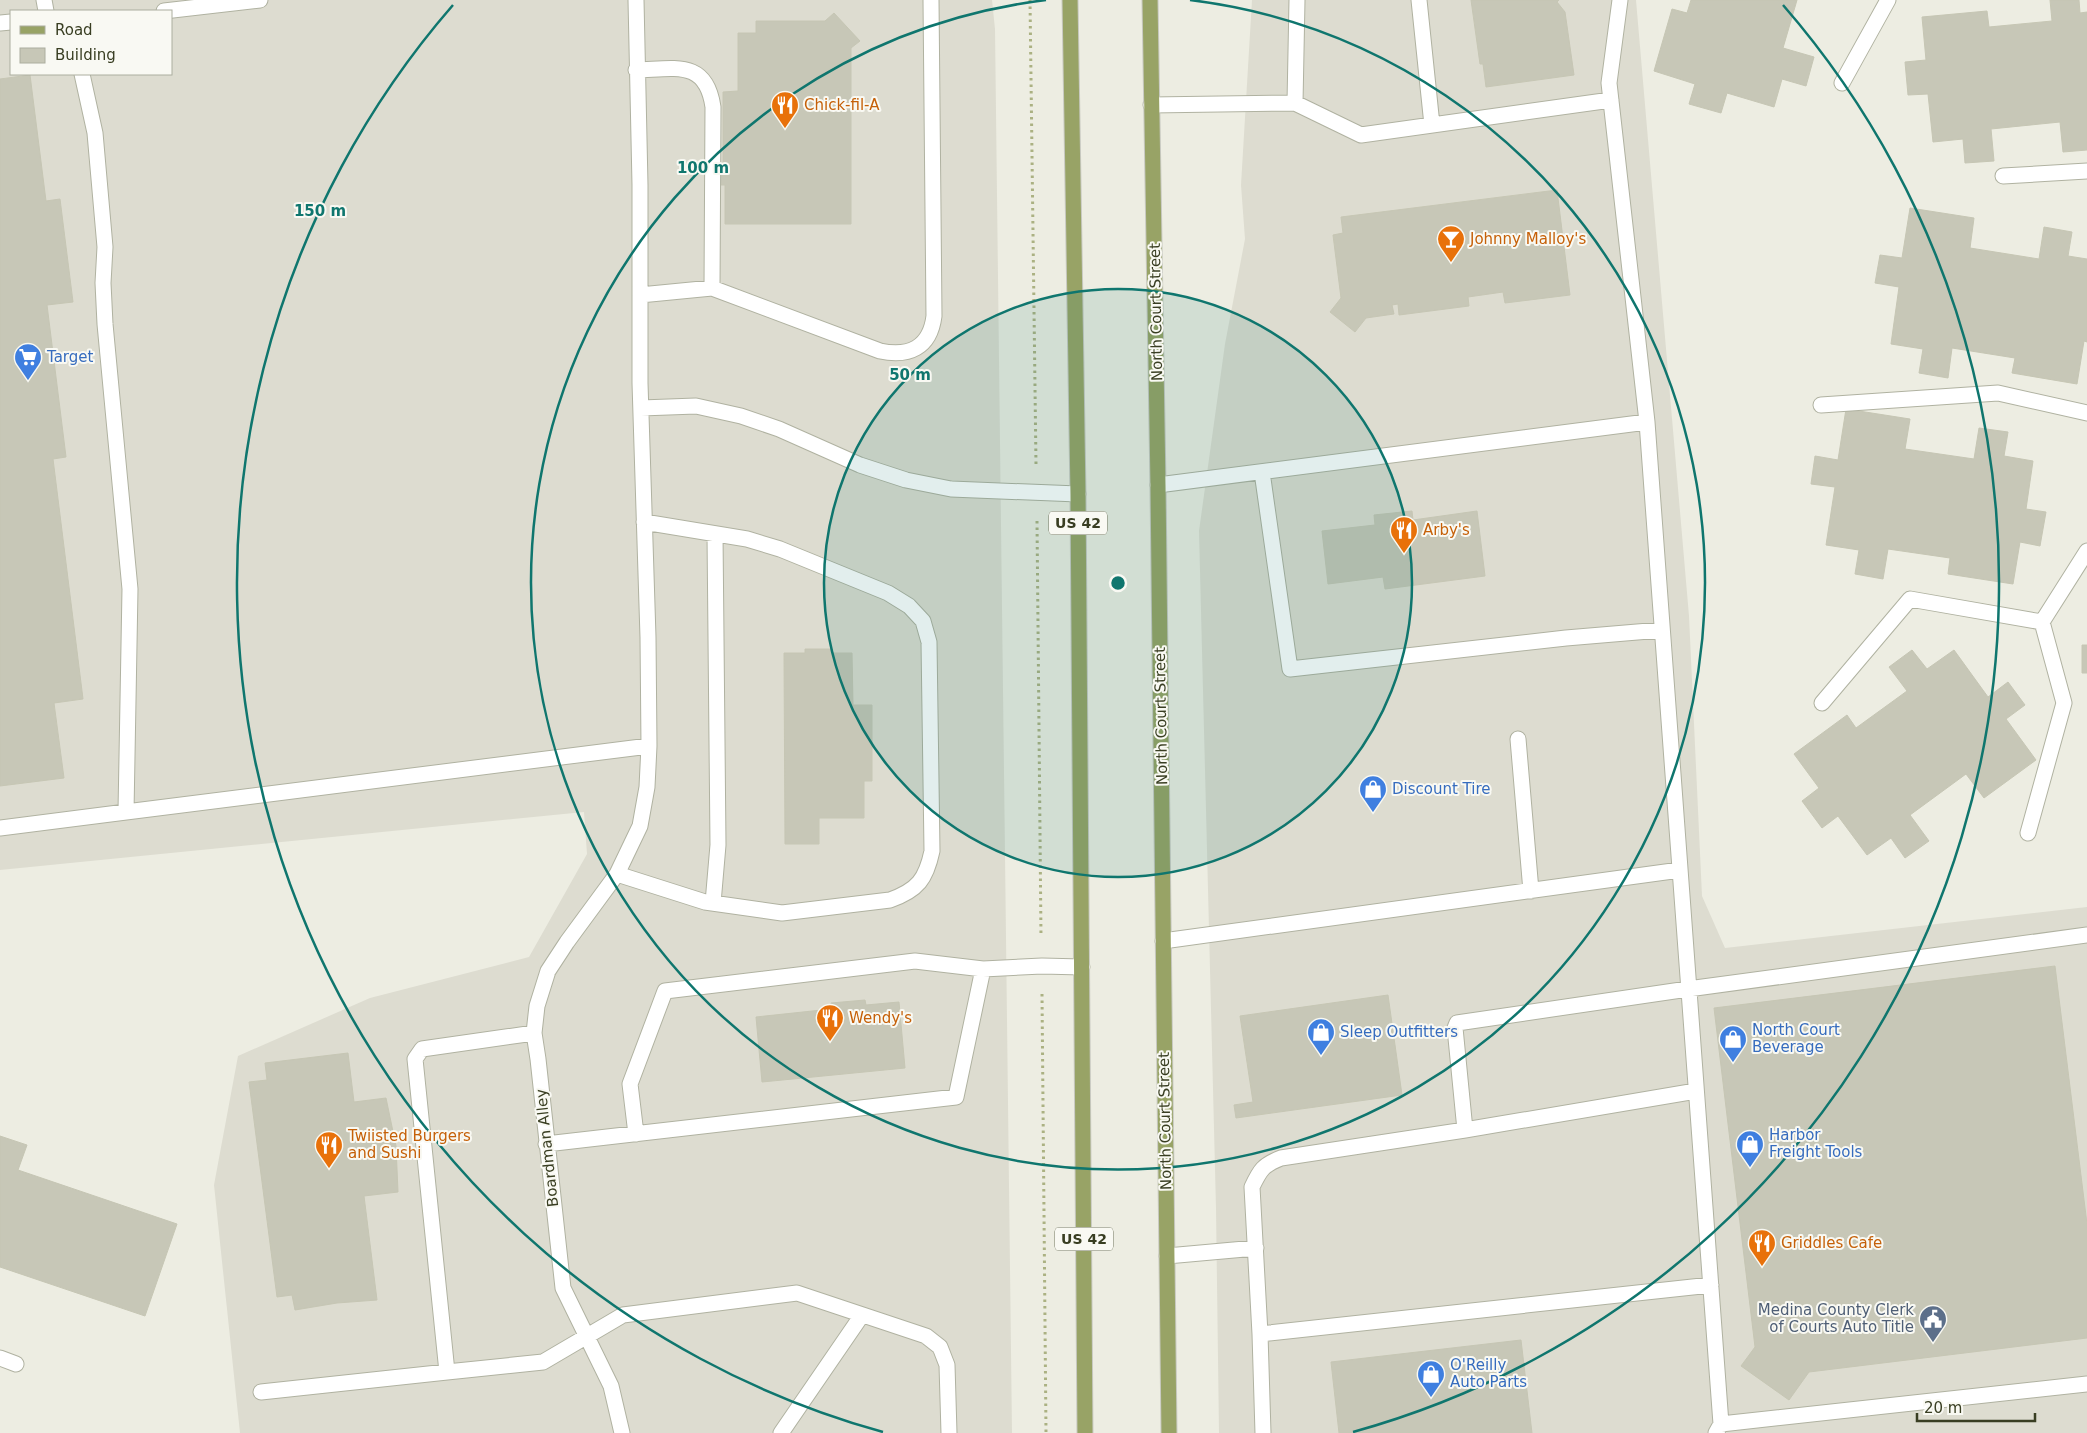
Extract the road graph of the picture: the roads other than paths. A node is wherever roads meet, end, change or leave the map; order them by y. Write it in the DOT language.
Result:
graph roads {
  1 [pos="260,0"];
  2 [pos="636,0"];
  3 [pos="931,0"];
  4 [pos="1070,0"];
  5 [pos="1150,0"];
  6 [pos="1297,0"];
  7 [pos="1419,0"];
  8 [pos="1620,0"];
  9 [pos="1888,0"];
  10 [pos="172,10"];
  11 [pos="636,70"];
  12 [pos="82,75"];
  13 [pos="1842,82"];
  14 [pos="1611,100"];
  15 [pos="1295,103"];
  16 [pos="1151,105"];
  17 [pos="1432,125"];
  18 [pos="2087,171"];
  19 [pos="2003,176"];
  20 [pos="712,288"];
  21 [pos="640,295"];
  22 [pos="1821,405"];
  23 [pos="641,408"];
  24 [pos="2087,413"];
  25 [pos="1647,422"];
  26 [pos="1262,472"];
  27 [pos="1158,485"];
  28 [pos="1078,494"];
  29 [pos="644,522"];
  30 [pos="715,534"];
  31 [pos="2087,551"];
  32 [pos="2042,622"];
  33 [pos="1661,630"];
  34 [pos="1822,703"];
  35 [pos="1518,739"];
  36 [pos="649,746"];
  37 [pos="126,812"];
  38 [pos="0,828"];
  39 [pos="2028,832"];
  40 [pos="1680,870"];
  41 [pos="617,874"];
  42 [pos="1531,891"];
  43 [pos="714,902"];
  44 [pos="2087,935"];
  45 [pos="1163,941"];
  46 [pos="1082,967"];
  47 [pos="983,969"];
  48 [pos="1688,989"];
  49 [pos="534,1033"];
  50 [pos="1696,1091"];
  51 [pos="1465,1130"];
  52 [pos="636,1134"];
  53 [pos="546,1144"];
  54 [pos="1256,1248"];
  55 [pos="1166,1256"];
  56 [pos="1711,1286"];
  57 [pos="862,1315"];
  58 [pos="1260,1334"];
  59 [pos="586,1336"];
  60 [pos="0,1358"];
  61 [pos="16,1364"];
  62 [pos="447,1372"];
  63 [pos="2087,1384"];
  64 [pos="261,1392"];
  65 [pos="1718,1428"];
  66 [pos="622,1433"];
  67 [pos="781,1433"];
  68 [pos="949,1433"];
  69 [pos="1085,1433"];
  70 [pos="1169,1433"];
  71 [pos="1263,1433"];
  1 -- 10 [label="street"];
  2 -- 11 [label="street, Boardman Alley"];
  3 -- 20 [label="street"];
  4 -- 28 [label="main road, US 42"];
  5 -- 16 [label="main road, North Court Street"];
  6 -- 15 [label="street"];
  7 -- 17 [label="street"];
  8 -- 14 [label="street"];
  9 -- 13 [label="street"];
  11 -- 20 [label="street"];
  11 -- 21 [label="street, Boardman Alley"];
  12 -- 37 [label="street"];
  14 -- 17 [label="street"];
  14 -- 25 [label="street"];
  15 -- 16 [label="street"];
  15 -- 17 [label="street"];
  16 -- 27 [label="main road, North Court Street"];
  18 -- 19 [label="street"];
  20 -- 21 [label="street"];
  21 -- 23 [label="street, Boardman Alley"];
  22 -- 24 [label="street"];
  23 -- 28 [label="street"];
  23 -- 29 [label="street, Boardman Alley"];
  25 -- 26 [label="street"];
  25 -- 33 [label="street"];
  26 -- 27 [label="street"];
  26 -- 33 [label="street"];
  27 -- 45 [label="main road, North Court Street"];
  28 -- 46 [label="main road, US 42"];
  29 -- 30 [label="street"];
  29 -- 36 [label="street, Boardman Alley"];
  30 -- 43 [label="street"];
  30 -- 43 [label="street"];
  31 -- 32 [label="street"];
  32 -- 34 [label="street"];
  32 -- 39 [label="street"];
  33 -- 40 [label="street"];
  35 -- 42 [label="street"];
  36 -- 37 [label="street"];
  36 -- 41 [label="street, Boardman Alley"];
  37 -- 38 [label="street"];
  40 -- 42 [label="street"];
  40 -- 48 [label="street"];
  41 -- 43 [label="street"];
  41 -- 49 [label="street, Boardman Alley"];
  42 -- 45 [label="street"];
  44 -- 48 [label="street"];
  45 -- 55 [label="main road, North Court Street"];
  46 -- 47 [label="street"];
  46 -- 69 [label="main road, US 42"];
  47 -- 52 [label="street"];
  47 -- 52 [label="street"];
  48 -- 50 [label="street"];
  48 -- 51 [label="street"];
  49 -- 53 [label="street, Boardman Alley"];
  49 -- 62 [label="street"];
  50 -- 51 [label="street"];
  50 -- 56 [label="street"];
  51 -- 54 [label="street"];
  52 -- 53 [label="street"];
  53 -- 59 [label="street, Boardman Alley"];
  54 -- 55 [label="street"];
  54 -- 58 [label="street"];
  55 -- 70 [label="main road, North Court Street"];
  56 -- 58 [label="street"];
  56 -- 65 [label="street"];
  57 -- 59 [label="street"];
  57 -- 67 [label="street"];
  57 -- 68 [label="street"];
  58 -- 71 [label="street"];
  59 -- 62 [label="street"];
  59 -- 66 [label="street, Boardman Alley"];
  60 -- 61 [label="street"];
  62 -- 64 [label="street"];
  63 -- 65 [label="street"];
}
